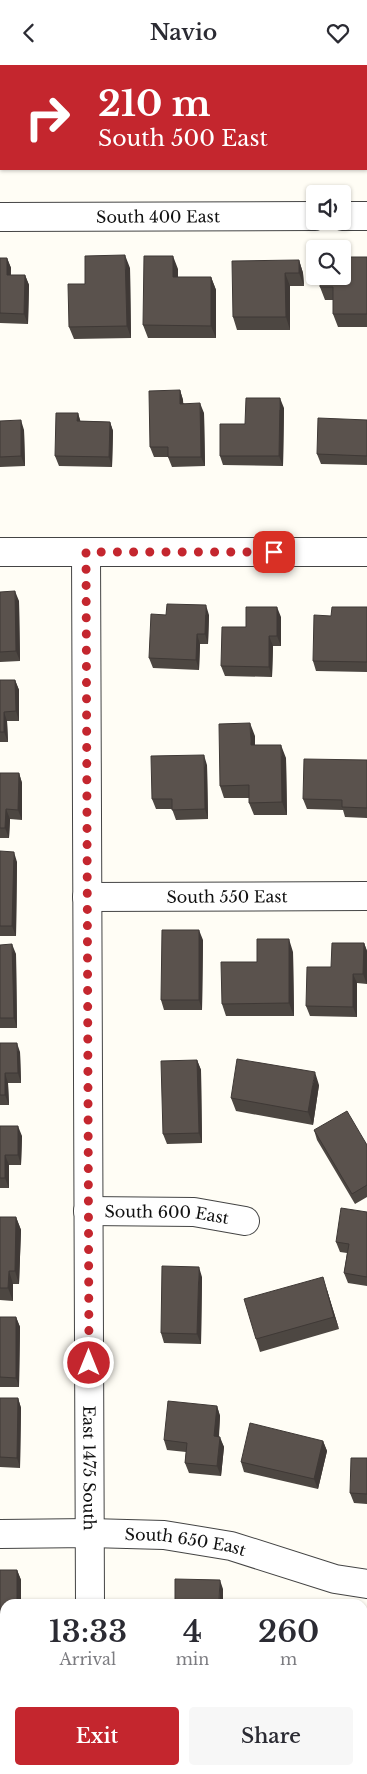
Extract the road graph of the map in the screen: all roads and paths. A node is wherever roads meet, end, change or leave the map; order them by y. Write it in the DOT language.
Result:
graph roads {
  1 [pos="306,216"];
  2 [pos="351,216"];
  3 [pos="367,216"];
  4 [pos="0,217"];
  5 [pos="0,552"];
  6 [pos="86,552"];
  7 [pos="367,552"];
  8 [pos="87,897"];
  9 [pos="367,897"];
  10 [pos="88,1211"];
  11 [pos="245,1221"];
  12 [pos="90,1533"];
  13 [pos="0,1534"];
  14 [pos="367,1584"];
  15 [pos="90,1599"];
  1 -- 4 [label="street, South 400 East"];
  2 -- 3 [label="street"];
  5 -- 6 [label="street"];
  6 -- 7 [label="street"];
  6 -- 8 [label="street, East 1475 South"];
  8 -- 9 [label="street, South 550 East"];
  8 -- 10 [label="street, East 1475 South"];
  10 -- 11 [label="street, South 600 East"];
  10 -- 12 [label="street, East 1475 South"];
  12 -- 13 [label="street, South 650 East"];
  12 -- 14 [label="street, South 650 East"];
  12 -- 15 [label="street, East 1475 South"];
}
